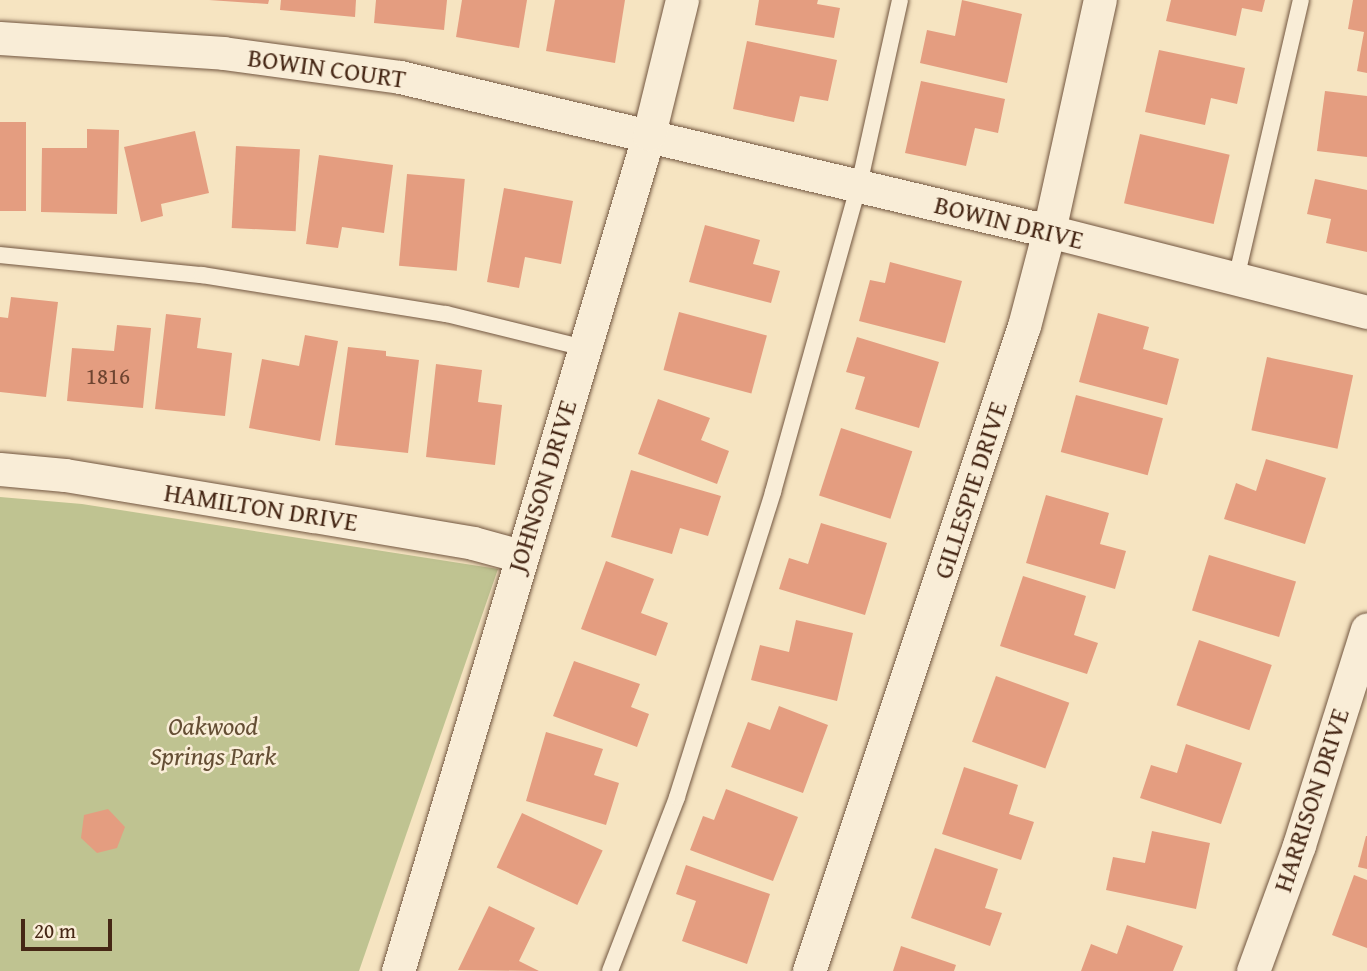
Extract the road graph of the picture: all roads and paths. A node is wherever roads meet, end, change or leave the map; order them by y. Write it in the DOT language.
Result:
graph roads {
  1 [pos="682,0"];
  2 [pos="900,0"];
  3 [pos="1100,0"];
  4 [pos="1301,0"];
  5 [pos="0,38"];
  6 [pos="649,134"];
  7 [pos="859,185"];
  8 [pos="1049,231"];
  9 [pos="0,255"];
  10 [pos="1236,279"];
  11 [pos="1367,312"];
  12 [pos="584,348"];
  13 [pos="0,469"];
  14 [pos="521,556"];
  15 [pos="1367,629"];
  16 [pos="398,971"];
  17 [pos="610,971"];
  18 [pos="810,971"];
  19 [pos="1253,971"];
  1 -- 6 [label="street, JOHNSON DRIVE"];
  2 -- 7 [label="lane"];
  3 -- 8 [label="street, GILLESPIE DRIVE"];
  4 -- 10 [label="lane"];
  5 -- 6 [label="street, BOWIN COURT"];
  6 -- 7 [label="street, BOWIN DRIVE"];
  6 -- 12 [label="street, JOHNSON DRIVE"];
  7 -- 8 [label="street, BOWIN DRIVE"];
  7 -- 17 [label="lane"];
  8 -- 10 [label="street, BOWIN DRIVE"];
  8 -- 18 [label="street, GILLESPIE DRIVE"];
  9 -- 12 [label="lane"];
  10 -- 11 [label="street, BOWIN DRIVE"];
  12 -- 14 [label="street, JOHNSON DRIVE"];
  13 -- 14 [label="street, HAMILTON DRIVE"];
  14 -- 16 [label="street, JOHNSON DRIVE"];
  15 -- 19 [label="street, HARRISON DRIVE"];
}
